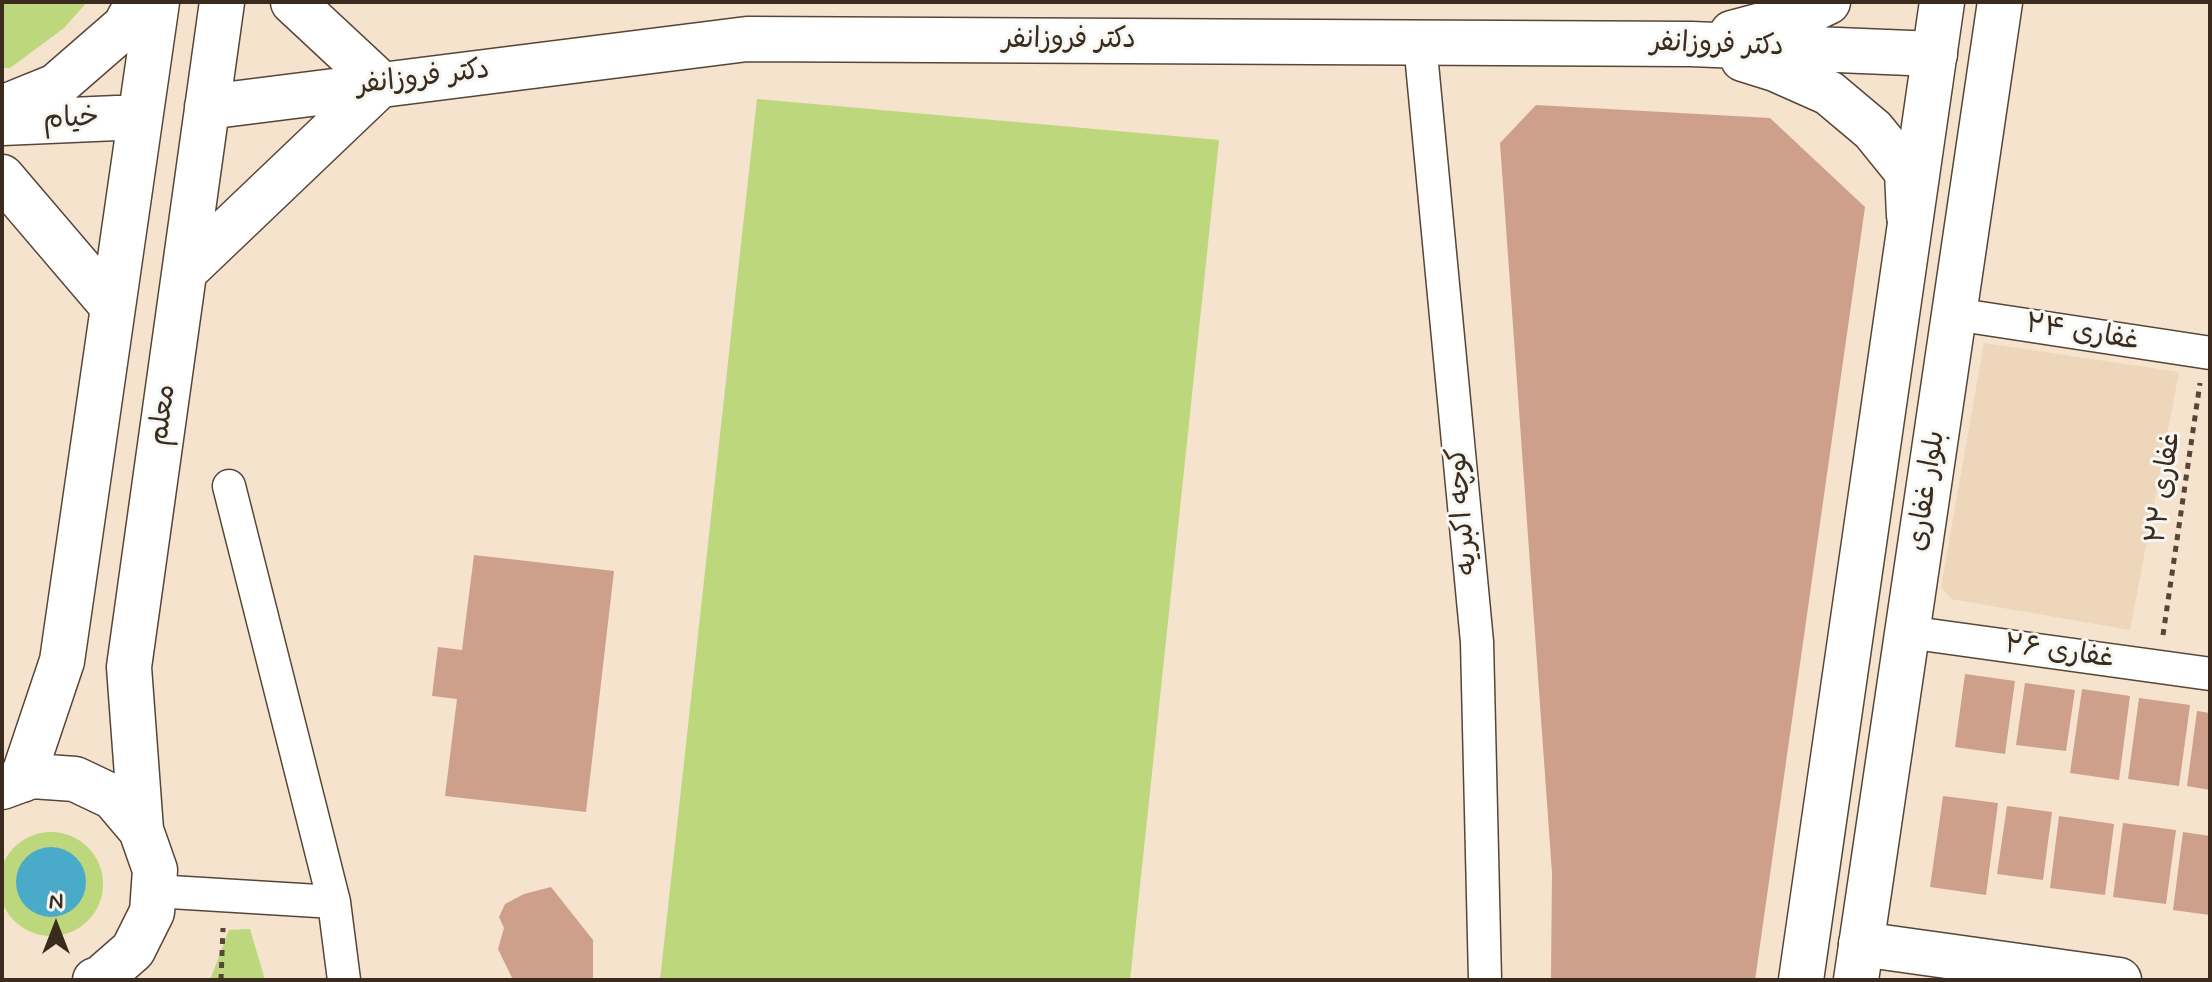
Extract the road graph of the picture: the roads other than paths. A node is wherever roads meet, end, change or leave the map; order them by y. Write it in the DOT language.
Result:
graph roads {
  1 [pos="138,2"];
  2 [pos="157,2"];
  3 [pos="222,2"];
  4 [pos="293,2"];
  5 [pos="1828,2"];
  6 [pos="1942,2"];
  7 [pos="2000,2"];
  8 [pos="1420,43"];
  9 [pos="1691,44"];
  10 [pos="1935,54"];
  11 [pos="381,84"];
  12 [pos="207,107"];
  13 [pos="2,108"];
  14 [pos="140,117"];
  15 [pos="2,123"];
  16 [pos="2,177"];
  17 [pos="1910,224"];
  18 [pos="185,271"];
  19 [pos="113,307"];
  20 [pos="1954,314"];
  21 [pos="2207,353"];
  22 [pos="229,486"];
  23 [pos="1907,632"];
  24 [pos="2210,674"];
  25 [pos="12,783"];
  26 [pos="141,830"];
  27 [pos="154,891"];
  28 [pos="334,902"];
  29 [pos="1859,962"];
  30 [pos="99,979"];
  31 [pos="344,980"];
  32 [pos="1485,980"];
  33 [pos="1801,980"];
  34 [pos="2119,980"];
  1 -- 13 [label="main road"];
  2 -- 14 [label="main road"];
  3 -- 12 [label="main road, معلم"];
  4 -- 11 [label="main road"];
  5 -- 9 [label="main road"];
  6 -- 10 [label="main road, بلوار غفاری"];
  7 -- 20 [label="main road, بلوار غفاری"];
  8 -- 9 [label="main road, دکتر فروزانفر"];
  8 -- 11 [label="main road, دکتر فروزانفر"];
  8 -- 32 [label="street, کوچه اکبریه"];
  9 -- 10 [label="main road, دکتر فروزانفر"];
  9 -- 17 [label="main road"];
  10 -- 17 [label="main road, بلوار غفاری"];
  11 -- 12 [label="main road, دکتر فروزانفر"];
  11 -- 18 [label="main road"];
  12 -- 18 [label="main road, معلم"];
  14 -- 15 [label="main road, خیام"];
  14 -- 19 [label="main road"];
  16 -- 19 [label="main road"];
  17 -- 33 [label="main road, بلوار غفاری"];
  18 -- 26 [label="main road, معلم"];
  19 -- 25 [label="main road"];
  20 -- 21 [label="street, غفاری ۲۴"];
  20 -- 23 [label="main road, بلوار غفاری"];
  22 -- 28 [label="street"];
  23 -- 24 [label="street, غفاری ۲۶"];
  23 -- 29 [label="main road, بلوار غفاری"];
  25 -- 26 [label="main road"];
  26 -- 27 [label="main road"];
  27 -- 28 [label="street"];
  27 -- 30 [label="main road"];
  28 -- 31 [label="street"];
  29 -- 34 [label="main road"];
}
